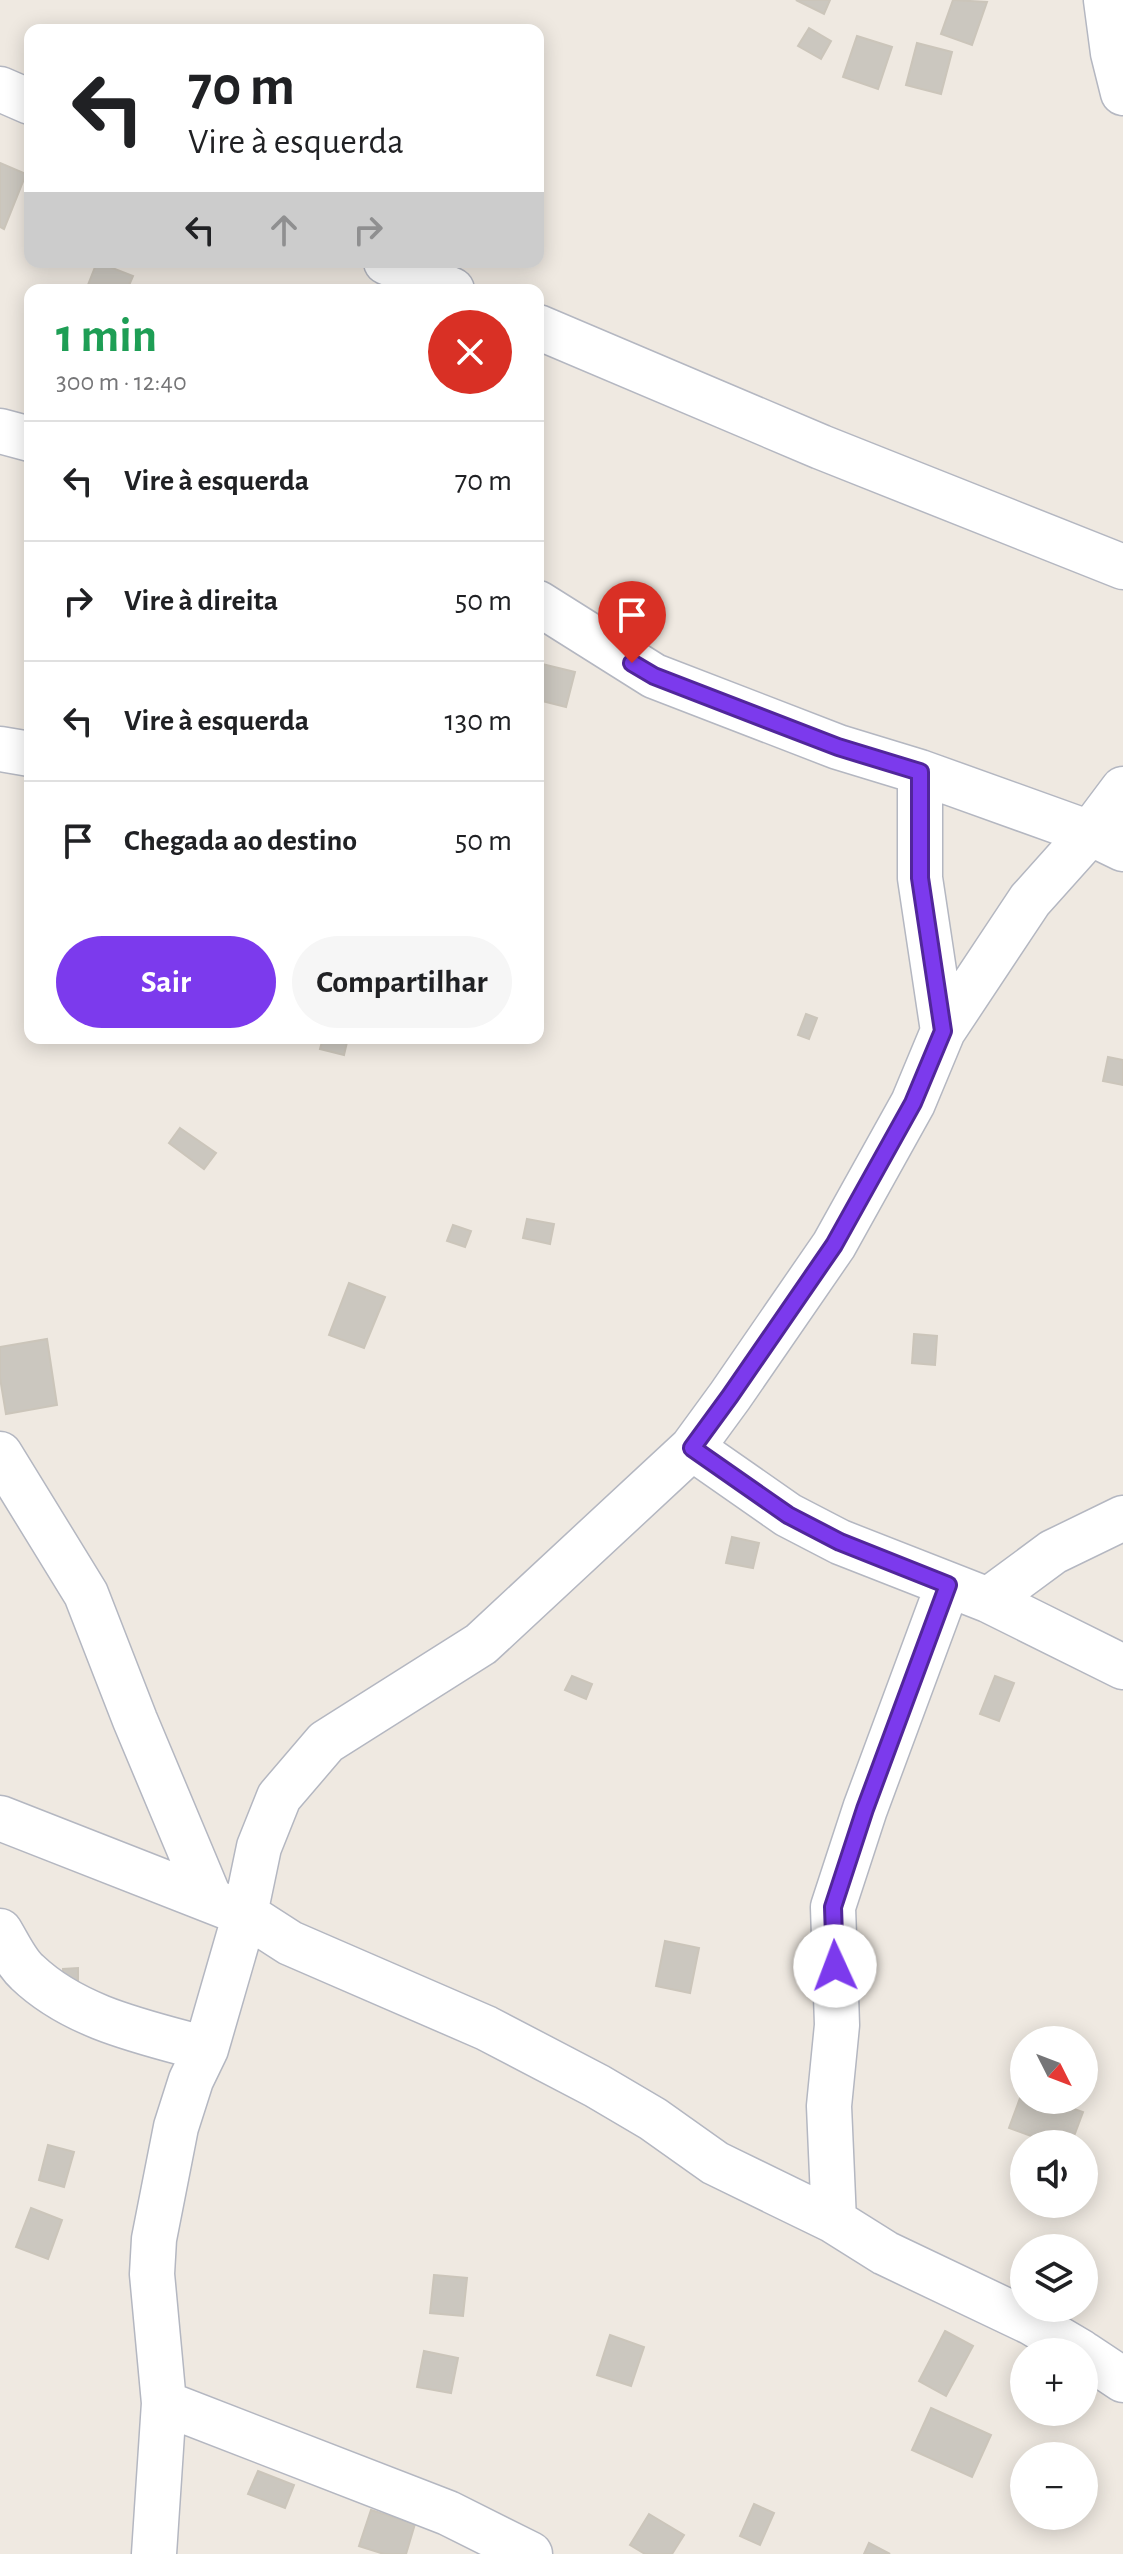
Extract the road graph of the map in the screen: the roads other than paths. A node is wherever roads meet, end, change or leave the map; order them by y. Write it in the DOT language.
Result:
graph roads {
  1 [pos="1106,0"];
  2 [pos="0,89"];
  3 [pos="1123,93"];
  4 [pos="24,99"];
  5 [pos="400,268"];
  6 [pos="438,284"];
  7 [pos="544,330"];
  8 [pos="0,431"];
  9 [pos="24,437"];
  10 [pos="1123,567"];
  11 [pos="548,623"];
  12 [pos="0,749"];
  13 [pos="24,753"];
  14 [pos="920,772"];
  15 [pos="1123,789"];
  16 [pos="1107,841"];
  17 [pos="943,1031"];
  18 [pos="692,1448"];
  19 [pos="0,1454"];
  20 [pos="1123,1518"];
  21 [pos="968,1592"];
  22 [pos="1123,1667"];
  23 [pos="0,1818"];
  24 [pos="227,1906"];
  25 [pos="0,1931"];
  26 [pos="206,2049"];
  27 [pos="834,2221"];
  28 [pos="1057,2338"];
  29 [pos="1098,2364"];
  30 [pos="1123,2380"];
  31 [pos="164,2403"];
  32 [pos="154,2554"];
  33 [pos="530,2554"];
  1 -- 3 [label="street"];
  2 -- 4 [label="street"];
  5 -- 6 [label="street"];
  7 -- 10 [label="street"];
  8 -- 9 [label="street"];
  11 -- 14 [label="street"];
  12 -- 13 [label="street"];
  14 -- 16 [label="street"];
  14 -- 17 [label="street"];
  15 -- 16 [label="street"];
  16 -- 17 [label="street"];
  17 -- 18 [label="street"];
  18 -- 21 [label="street"];
  18 -- 24 [label="street"];
  19 -- 24 [label="street"];
  20 -- 21 [label="street"];
  21 -- 22 [label="street"];
  21 -- 27 [label="street"];
  23 -- 24 [label="street"];
  24 -- 26 [label="street"];
  24 -- 27 [label="street"];
  25 -- 26 [label="street"];
  26 -- 31 [label="street"];
  27 -- 28 [label="street"];
  29 -- 30 [label="street"];
  31 -- 32 [label="street"];
  31 -- 33 [label="street"];
}
